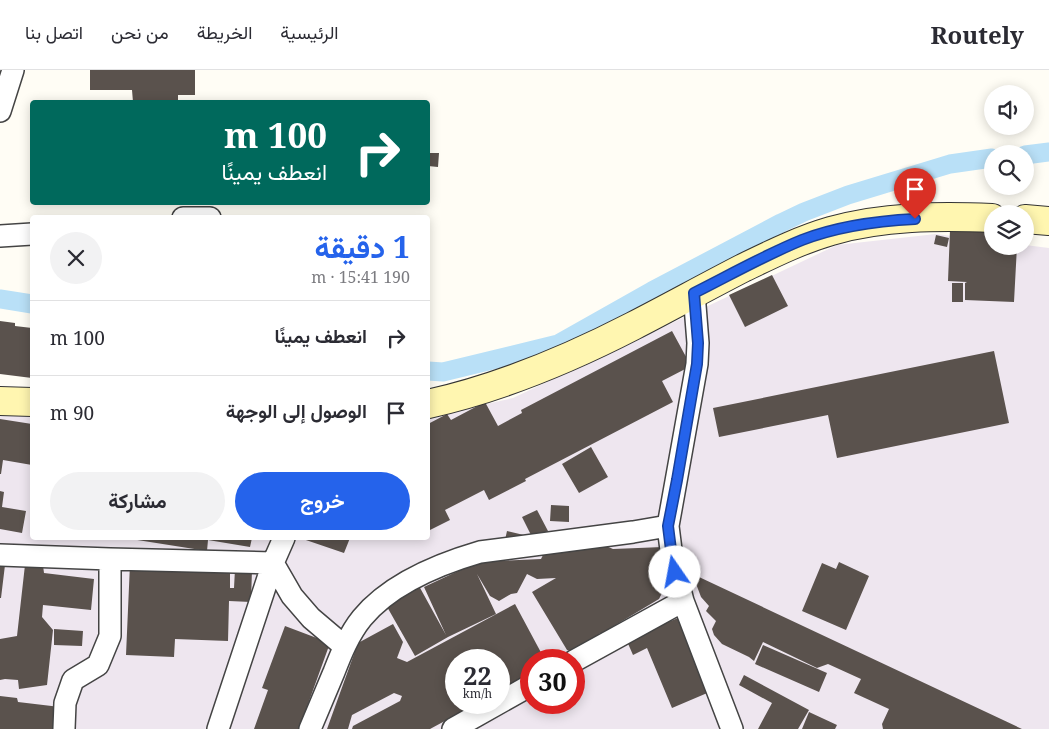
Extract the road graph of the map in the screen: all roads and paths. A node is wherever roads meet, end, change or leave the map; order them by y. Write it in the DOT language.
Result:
graph roads {
  1 [pos="12,70"];
  2 [pos="0,111"];
  3 [pos="984,218"];
  4 [pos="1034,220"];
  5 [pos="1049,221"];
  6 [pos="30,234"];
  7 [pos="0,236"];
  8 [pos="694,293"];
  9 [pos="0,401"];
  10 [pos="30,402"];
  11 [pos="430,403"];
  12 [pos="668,526"];
  13 [pos="283,540"];
  14 [pos="0,555"];
  15 [pos="110,559"];
  16 [pos="273,563"];
  17 [pos="683,600"];
  18 [pos="344,646"];
  19 [pos="585,656"];
  20 [pos="520,691"];
  21 [pos="64,729"];
  22 [pos="218,729"];
  23 [pos="310,729"];
  24 [pos="453,729"];
  25 [pos="732,729"];
  1 -- 2 [label="street"];
  3 -- 8 [label="main road"];
  4 -- 5 [label="main road"];
  6 -- 7 [label="street"];
  8 -- 11 [label="main road"];
  8 -- 12 [label="street"];
  9 -- 10 [label="main road"];
  12 -- 17 [label="street"];
  12 -- 18 [label="street"];
  13 -- 16 [label="street"];
  14 -- 15 [label="street"];
  15 -- 16 [label="street"];
  15 -- 21 [label="street"];
  16 -- 18 [label="street"];
  16 -- 22 [label="street"];
  17 -- 19 [label="street"];
  17 -- 25 [label="street"];
  18 -- 23 [label="street"];
  20 -- 24 [label="street"];
}
